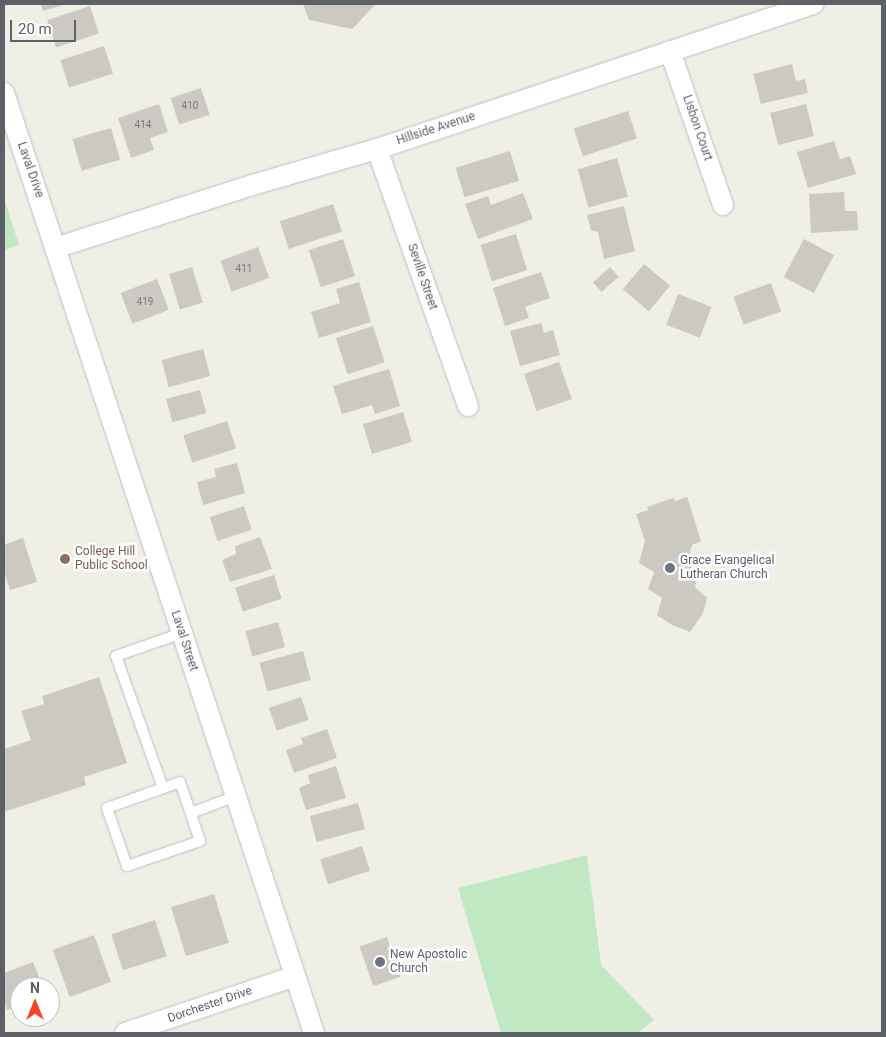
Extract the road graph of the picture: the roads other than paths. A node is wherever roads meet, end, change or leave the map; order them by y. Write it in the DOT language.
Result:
graph roads {
  1 [pos="814,4"];
  2 [pos="670,51"];
  3 [pos="4,93"];
  4 [pos="377,148"];
  5 [pos="724,205"];
  6 [pos="55,248"];
  7 [pos="468,406"];
  8 [pos="182,633"];
  9 [pos="163,788"];
  10 [pos="236,796"];
  11 [pos="191,813"];
  12 [pos="294,976"];
  13 [pos="125,1033"];
  14 [pos="314,1033"];
  1 -- 2 [label="street, Hillside Avenue"];
  2 -- 4 [label="street, Hillside Avenue"];
  2 -- 5 [label="street, Lisbon Court"];
  3 -- 6 [label="street, Laval Drive"];
  4 -- 6 [label="street, Hillside Avenue"];
  4 -- 7 [label="street, Seville Street"];
  6 -- 8 [label="street, Laval Street"];
  8 -- 9 [label="lane"];
  8 -- 10 [label="street, Laval Street"];
  9 -- 11 [label="lane"];
  9 -- 11 [label="lane"];
  10 -- 11 [label="lane"];
  10 -- 12 [label="street, Laval Street"];
  12 -- 13 [label="street, Dorchester Drive"];
  12 -- 14 [label="street, Laval Street"];
}
